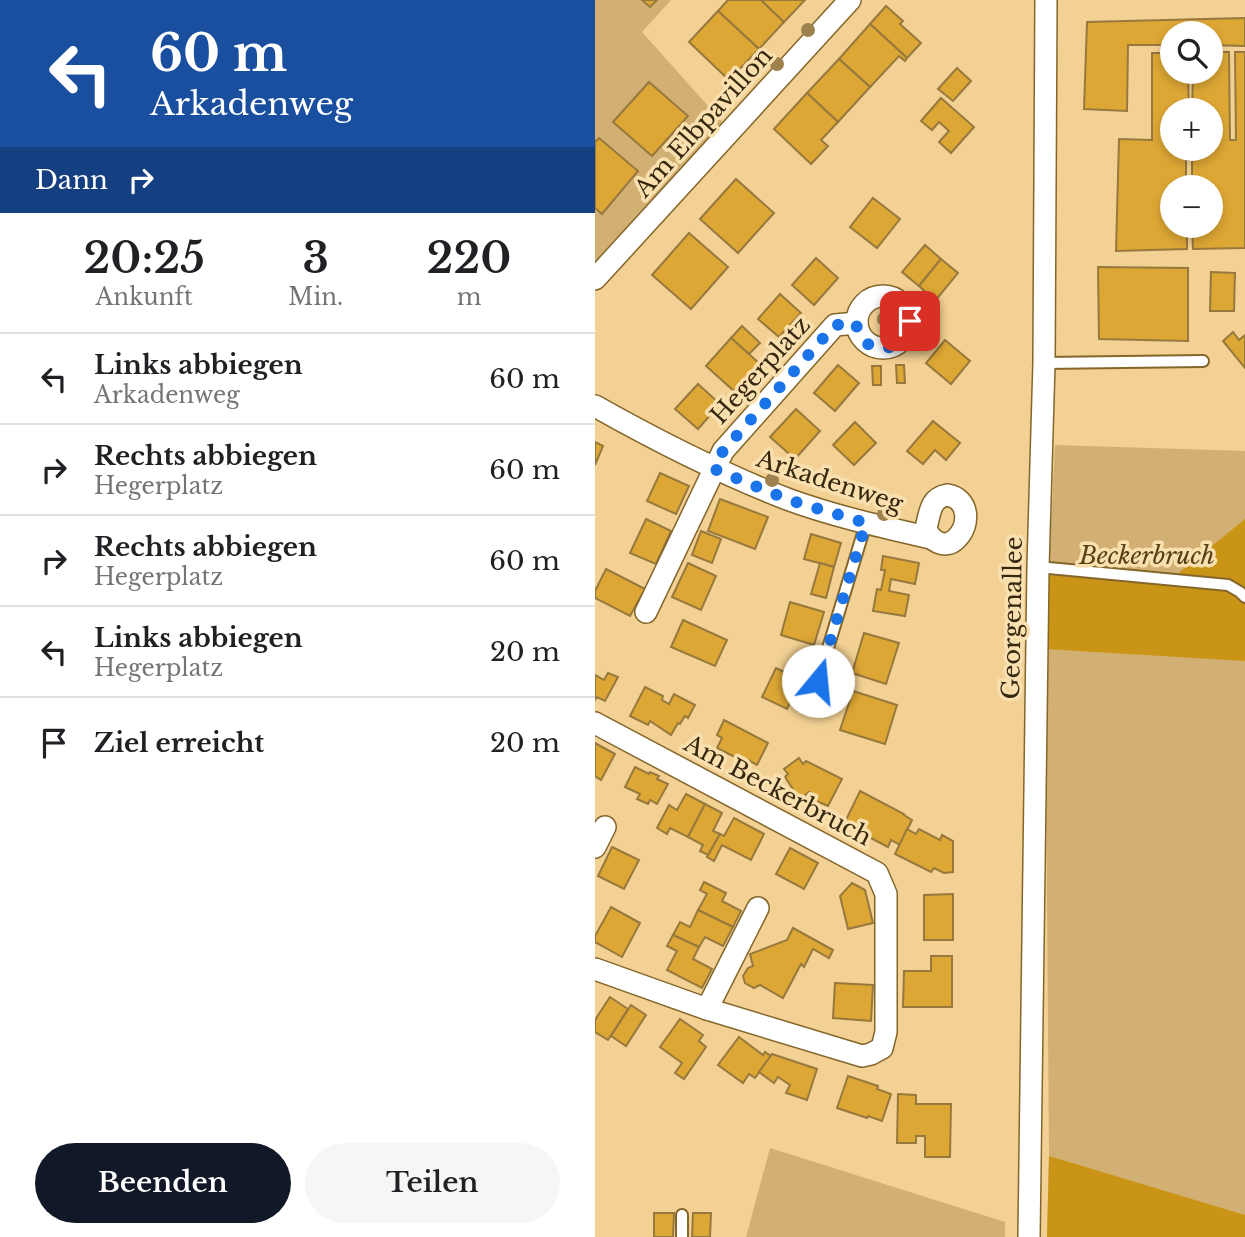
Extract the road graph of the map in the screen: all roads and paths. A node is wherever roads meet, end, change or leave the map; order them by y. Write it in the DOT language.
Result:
graph roads {
  1 [pos="850,0"];
  2 [pos="1046,0"];
  3 [pos="595,279"];
  4 [pos="856,323"];
  5 [pos="1203,361"];
  6 [pos="1044,363"];
  7 [pos="595,405"];
  8 [pos="714,469"];
  9 [pos="866,523"];
  10 [pos="931,538"];
  11 [pos="1038,567"];
  12 [pos="1245,597"];
  13 [pos="646,612"];
  14 [pos="818,681"];
  15 [pos="595,723"];
  16 [pos="605,828"];
  17 [pos="595,848"];
  18 [pos="758,908"];
  19 [pos="595,969"];
  20 [pos="707,1009"];
  21 [pos="682,1215"];
  22 [pos="682,1237"];
  23 [pos="1029,1237"];
  1 -- 3 [label="street, Am Elbpavillon"];
  2 -- 6 [label="street, Georgenallee"];
  4 -- 8 [label="street, Hegerplatz"];
  5 -- 6 [label="lane"];
  6 -- 11 [label="street, Georgenallee"];
  7 -- 8 [label="street, Arkadenweg"];
  8 -- 9 [label="street, Arkadenweg"];
  8 -- 13 [label="street"];
  9 -- 10 [label="street, Arkadenweg"];
  9 -- 14 [label="lane"];
  11 -- 12 [label="lane"];
  11 -- 23 [label="street, Georgenallee"];
  15 -- 20 [label="street, Am Beckerbruch"];
  16 -- 17 [label="street"];
  18 -- 20 [label="street"];
  19 -- 20 [label="street, Am Beckerbruch"];
  21 -- 22 [label="lane"];
}
